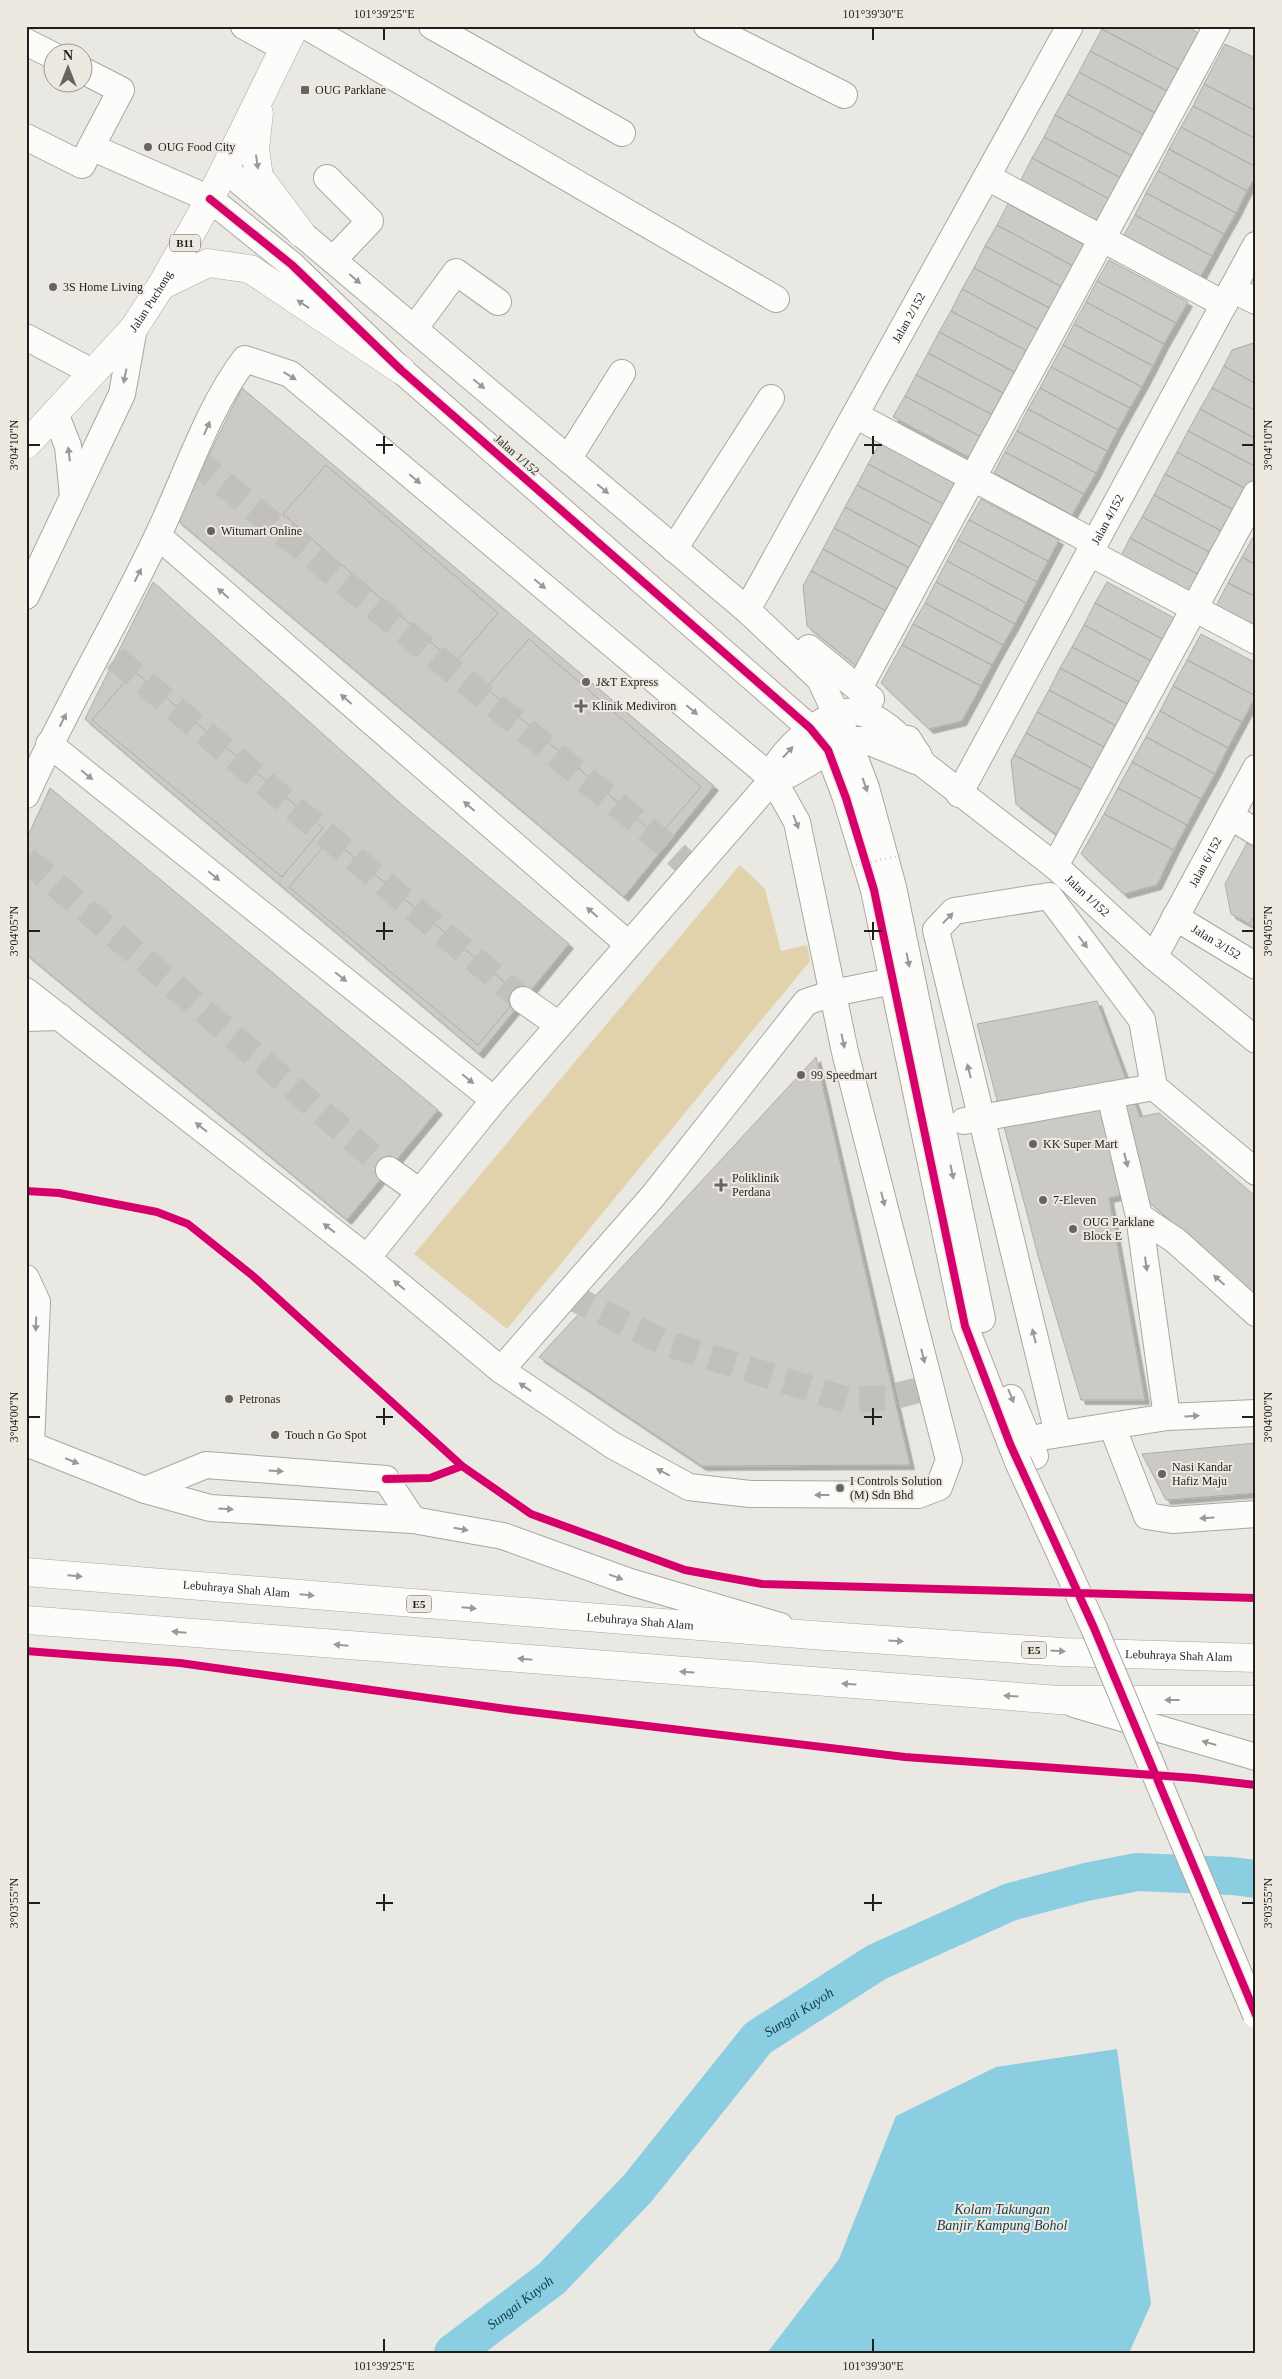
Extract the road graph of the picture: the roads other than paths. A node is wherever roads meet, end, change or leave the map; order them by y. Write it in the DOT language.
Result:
graph roads {
  1 [pos="244,26"];
  2 [pos="306,26"];
  3 [pos="432,26"];
  4 [pos="707,26"];
  5 [pos="1070,26"];
  6 [pos="1217,26"];
  7 [pos="290,37"];
  8 [pos="26,42"];
  9 [pos="42,50"];
  10 [pos="92,75"];
  11 [pos="844,95"];
  12 [pos="260,96"];
  13 [pos="622,132"];
  14 [pos="26,137"];
  15 [pos="91,147"];
  16 [pos="225,169"];
  17 [pos="986,177"];
  18 [pos="327,178"];
  19 [pos="210,199"];
  20 [pos="301,233"];
  21 [pos="1102,238"];
  22 [pos="1256,245"];
  23 [pos="333,260"];
  24 [pos="161,286"];
  25 [pos="1228,296"];
  26 [pos="776,299"];
  27 [pos="1256,300"];
  28 [pos="498,302"];
  29 [pos="134,328"];
  30 [pos="414,329"];
  31 [pos="26,337"];
  32 [pos="401,370"];
  33 [pos="92,372"];
  34 [pos="622,373"];
  35 [pos="771,398"];
  36 [pos="55,413"];
  37 [pos="855,414"];
  38 [pos="26,445"];
  39 [pos="568,459"];
  40 [pos="973,478"];
  41 [pos="1256,494"];
  42 [pos="73,497"];
  43 [pos="158,536"];
  44 [pos="1093,548"];
  45 [pos="674,549"];
  46 [pos="26,596"];
  47 [pos="1194,608"];
  48 [pos="747,610"];
  49 [pos="1256,641"];
  50 [pos="859,688"];
  51 [pos="837,715"];
  52 [pos="810,728"];
  53 [pos="49,744"];
  54 [pos="838,745"];
  55 [pos="920,759"];
  56 [pos="1256,768"];
  57 [pos="773,779"];
  58 [pos="959,794"];
  59 [pos="26,795"];
  60 [pos="1230,816"];
  61 [pos="1256,832"];
  62 [pos="1055,866"];
  63 [pos="1175,917"];
  64 [pos="628,944"];
  65 [pos="1154,956"];
  66 [pos="1256,966"];
  67 [pos="893,981"];
  68 [pos="26,991"];
  69 [pos="833,993"];
  70 [pos="523,1000"];
  71 [pos="60,1017"];
  72 [pos="26,1018"];
  73 [pos="559,1025"];
  74 [pos="1256,1040"];
  75 [pos="1154,1087"];
  76 [pos="1110,1095"];
  77 [pos="494,1100"];
  78 [pos="981,1118"];
  79 [pos="933,1125"];
  80 [pos="388,1170"];
  81 [pos="1256,1172"];
  82 [pos="420,1192"];
  83 [pos="1139,1216"];
  84 [pos="367,1258"];
  85 [pos="26,1278"];
  86 [pos="1256,1313"];
  87 [pos="30,1362"];
  88 [pos="501,1370"];
  89 [pos="1256,1413"];
  90 [pos="1167,1417"];
  91 [pos="1112,1426"];
  92 [pos="1058,1434"];
  93 [pos="29,1444"];
  94 [pos="1027,1452"];
  95 [pos="145,1490"];
  96 [pos="1256,1514"];
  97 [pos="413,1520"];
  98 [pos="26,1572"];
  99 [pos="26,1620"];
  100 [pos="812,1635"];
  101 [pos="1256,1658"];
  102 [pos="1059,1700"];
  103 [pos="1256,1700"];
  104 [pos="1256,1757"];
  105 [pos="1256,1973"];
  106 [pos="1256,2015"];
  1 -- 7 [label="street"];
  2 -- 26 [label="street"];
  3 -- 13 [label="street"];
  4 -- 11 [label="street"];
  5 -- 17 [label="street, Jalan 2/152"];
  6 -- 21 [label="street"];
  7 -- 12 [label="main road, Jalan Puchong / B11"];
  8 -- 9 [label="street"];
  10 -- 15 [label="street"];
  12 -- 16 [label="main road, Jalan Puchong / B11"];
  12 -- 20 [label="main road, one-way"];
  14 -- 15 [label="street"];
  15 -- 19 [label="street, Jalan 1/152"];
  16 -- 19 [label="main road, Jalan Puchong / B11"];
  16 -- 20 [label="street"];
  17 -- 21 [label="street"];
  17 -- 37 [label="street, Jalan 2/152"];
  18 -- 23 [label="street"];
  19 -- 24 [label="main road, Jalan Puchong / B11"];
  19 -- 32 [label="street, Jalan 1/152"];
  20 -- 23 [label="street"];
  21 -- 25 [label="street"];
  21 -- 40 [label="street"];
  22 -- 25 [label="street, Jalan 4/152"];
  23 -- 30 [label="street, one-way"];
  24 -- 29 [label="main road, Jalan Puchong / B11"];
  32 -- 24 [label="main road, one-way"];
  25 -- 27 [label="street"];
  25 -- 44 [label="street, Jalan 4/152"];
  28 -- 30 [label="street"];
  29 -- 33 [label="main road, Jalan Puchong / B11"];
  29 -- 42 [label="street, one-way"];
  30 -- 39 [label="street, one-way"];
  31 -- 33 [label="street"];
  32 -- 52 [label="street, Jalan 1/152"];
  33 -- 36 [label="main road, Jalan Puchong / B11"];
  34 -- 39 [label="street"];
  35 -- 45 [label="street"];
  36 -- 38 [label="main road, Jalan Puchong / B11"];
  42 -- 36 [label="street, one-way"];
  37 -- 40 [label="street"];
  37 -- 48 [label="street, Jalan 2/152"];
  39 -- 45 [label="street, one-way"];
  40 -- 44 [label="street"];
  40 -- 50 [label="street"];
  41 -- 47 [label="street"];
  42 -- 46 [label="street"];
  53 -- 43 [label="street, one-way"];
  43 -- 57 [label="street, one-way"];
  64 -- 43 [label="street, one-way"];
  44 -- 47 [label="street"];
  44 -- 58 [label="street, Jalan 4/152"];
  45 -- 48 [label="street"];
  47 -- 49 [label="street"];
  47 -- 62 [label="street"];
  48 -- 50 [label="street"];
  48 -- 51 [label="street"];
  50 -- 55 [label="street"];
  51 -- 52 [label="street"];
  51 -- 54 [label="street"];
  51 -- 55 [label="street"];
  52 -- 54 [label="street, Jalan 1/152"];
  57 -- 52 [label="street, one-way"];
  53 -- 59 [label="street"];
  53 -- 77 [label="street, one-way"];
  54 -- 55 [label="street"];
  54 -- 57 [label="street"];
  54 -- 67 [label="street"];
  54 -- 79 [label="street, one-way"];
  55 -- 58 [label="street, Jalan 1/152"];
  56 -- 60 [label="street, Jalan 6/152"];
  57 -- 64 [label="street"];
  57 -- 69 [label="street, one-way"];
  58 -- 62 [label="street, Jalan 1/152"];
  60 -- 61 [label="street"];
  60 -- 63 [label="street, Jalan 6/152"];
  62 -- 65 [label="street, Jalan 1/152"];
  63 -- 65 [label="street, Jalan 6/152"];
  63 -- 66 [label="street, Jalan 3/152"];
  64 -- 73 [label="street"];
  65 -- 74 [label="street, Jalan 1/152"];
  67 -- 69 [label="street"];
  67 -- 79 [label="street"];
  68 -- 71 [label="street"];
  69 -- 88 [label="street"];
  69 -- 88 [label="street, one-way"];
  70 -- 73 [label="street"];
  71 -- 72 [label="street"];
  84 -- 71 [label="street, one-way"];
  73 -- 77 [label="street"];
  75 -- 76 [label="street"];
  78 -- 75 [label="street, one-way"];
  75 -- 81 [label="street"];
  76 -- 78 [label="street"];
  76 -- 83 [label="street, one-way"];
  77 -- 82 [label="street"];
  78 -- 79 [label="street"];
  92 -- 78 [label="street, one-way"];
  79 -- 94 [label="street"];
  80 -- 82 [label="street"];
  82 -- 84 [label="street"];
  86 -- 83 [label="street, one-way"];
  83 -- 90 [label="street, one-way"];
  88 -- 84 [label="street, one-way"];
  85 -- 87 [label="street, one-way"];
  87 -- 93 [label="street"];
  90 -- 89 [label="street, one-way"];
  90 -- 91 [label="street"];
  91 -- 92 [label="street"];
  96 -- 91 [label="street, one-way"];
  92 -- 94 [label="street"];
  93 -- 95 [label="street, one-way"];
  94 -- 105 [label="street"];
  94 -- 106 [label="street, bridge"];
  95 -- 97 [label="street, one-way"];
  95 -- 97 [label="street, one-way"];
  97 -- 100 [label="street, one-way"];
  98 -- 100 [label="main road, Lebuhraya Shah Alam / E5, one-way"];
  102 -- 99 [label="main road, one-way"];
  100 -- 101 [label="main road, Lebuhraya Shah Alam / E5, one-way"];
  103 -- 102 [label="main road, one-way"];
  104 -- 102 [label="street, one-way"];
}
